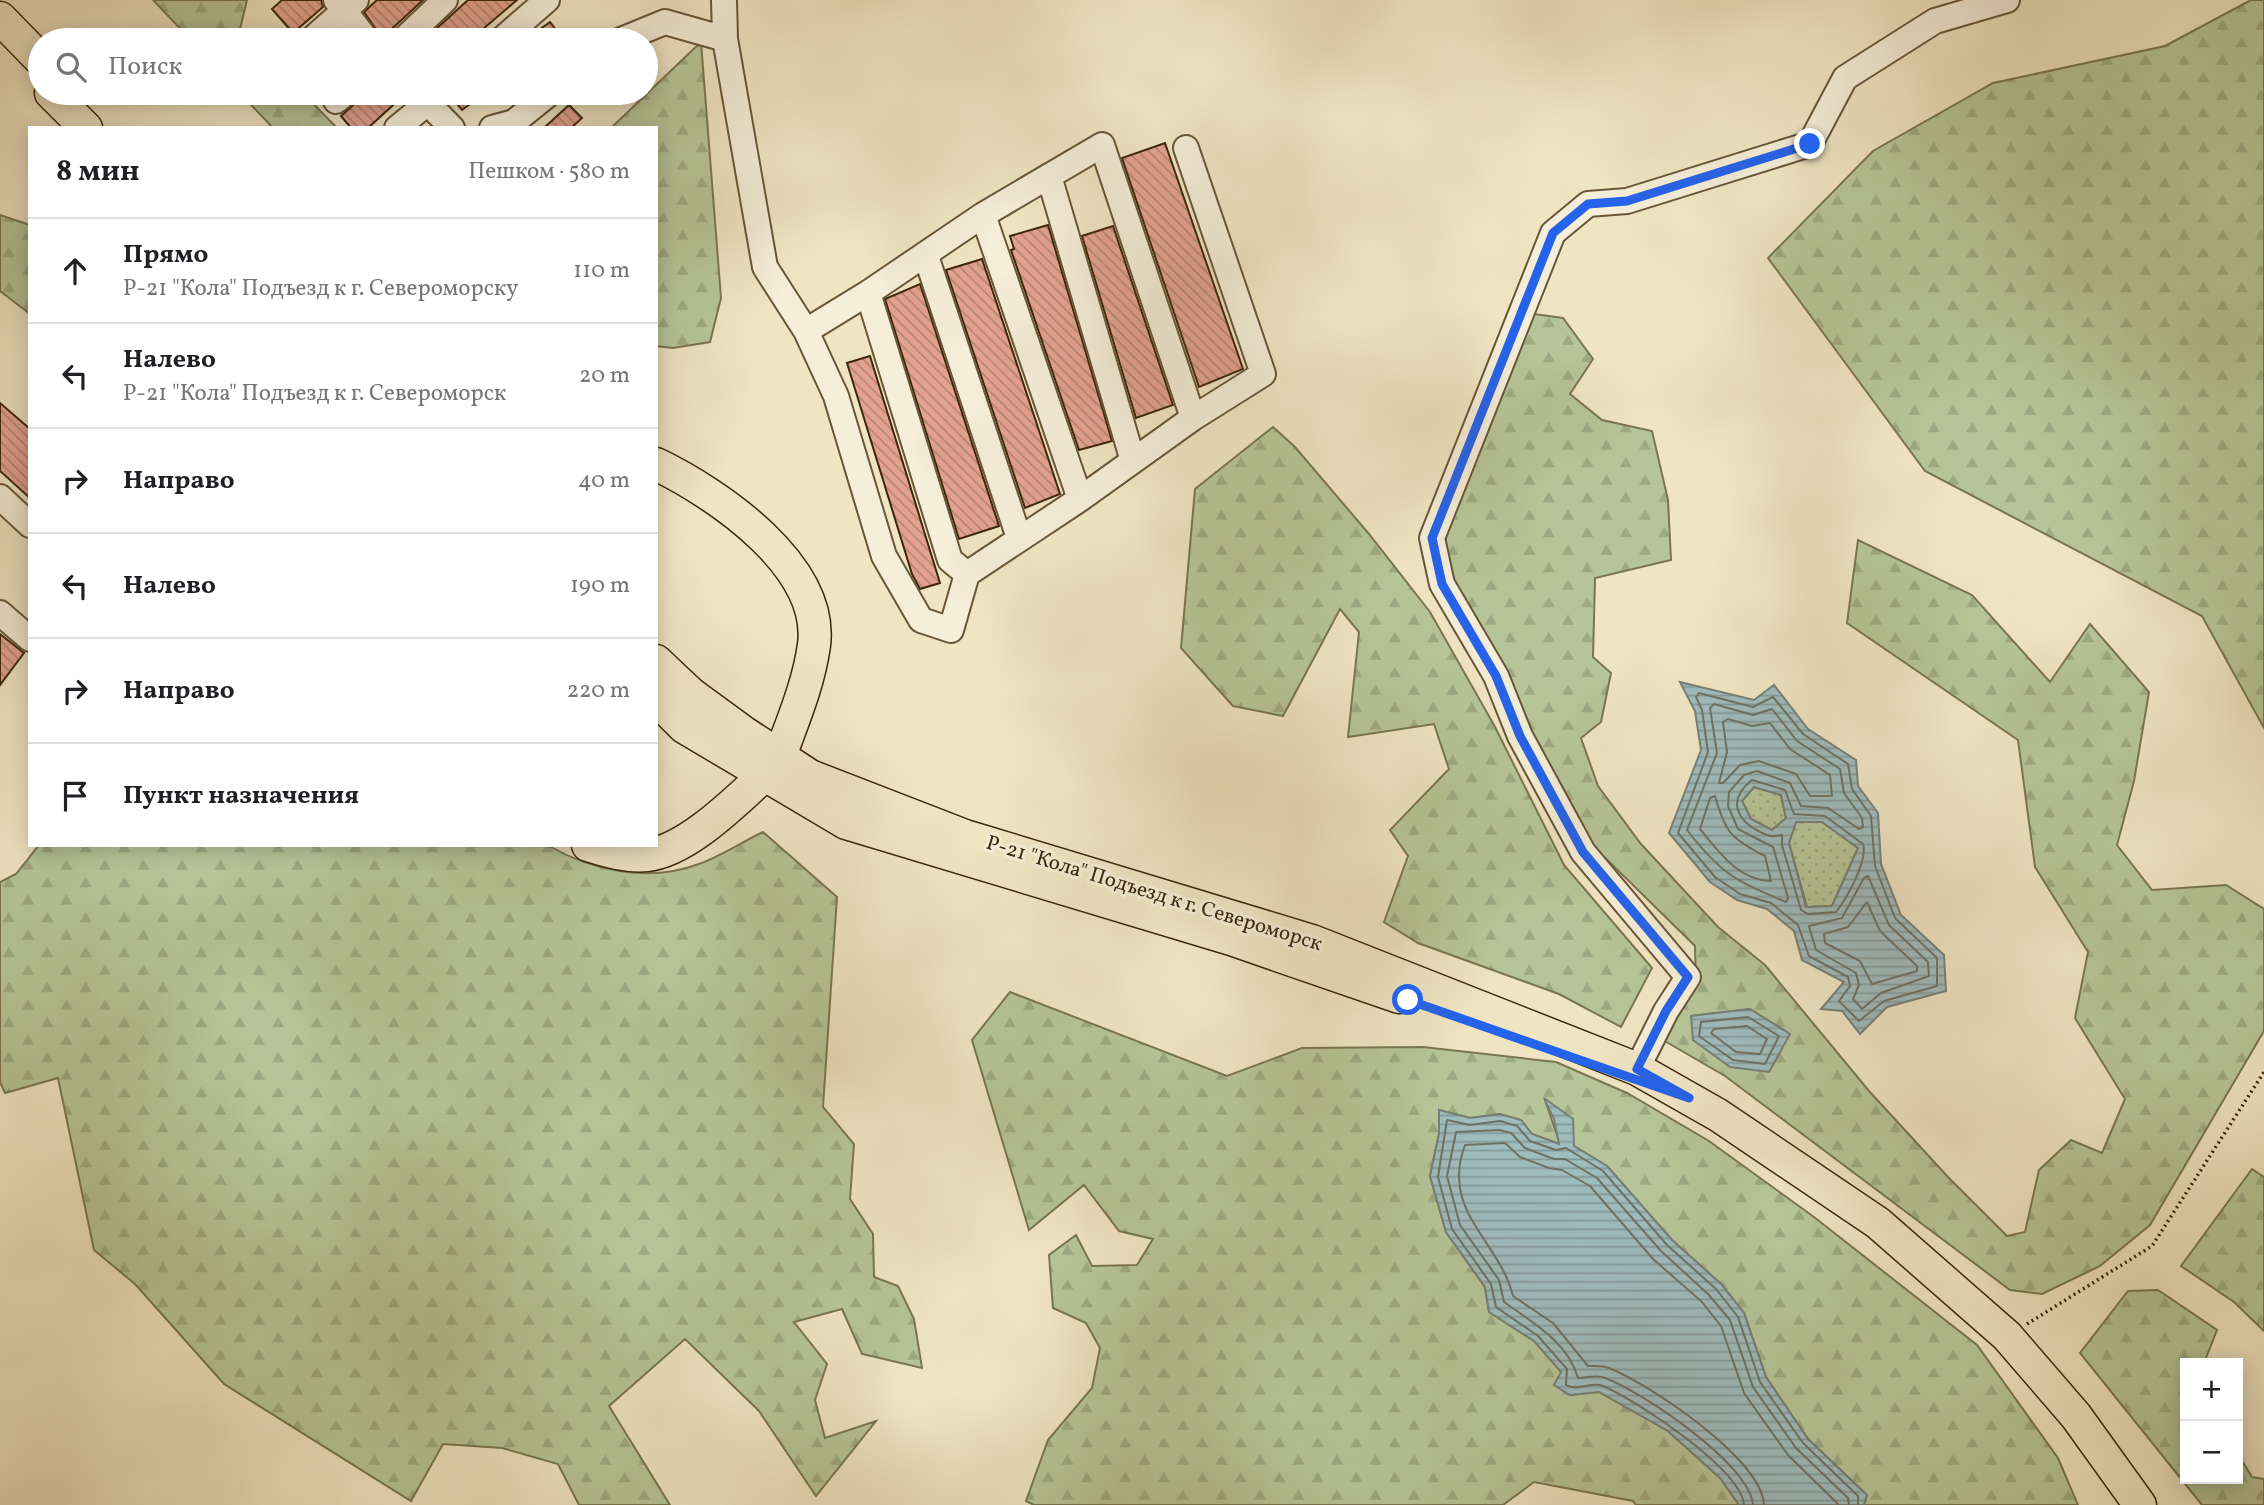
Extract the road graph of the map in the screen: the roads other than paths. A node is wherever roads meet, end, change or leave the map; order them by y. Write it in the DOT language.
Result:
graph roads {
  1 [pos="445,0"];
  2 [pos="547,0"];
  3 [pos="724,0"];
  4 [pos="2007,0"];
  5 [pos="346,4"];
  6 [pos="668,11"];
  7 [pos="0,18"];
  8 [pos="323,28"];
  9 [pos="360,28"];
  10 [pos="416,28"];
  11 [pos="514,28"];
  12 [pos="640,28"];
  13 [pos="725,39"];
  14 [pos="0,43"];
  15 [pos="28,47"];
  16 [pos="28,70"];
  17 [pos="63,105"];
  18 [pos="86,105"];
  19 [pos="419,105"];
  20 [pos="435,105"];
  21 [pos="535,105"];
  22 [pos="84,126"];
  23 [pos="106,126"];
  24 [pos="399,126"];
  25 [pos="450,126"];
  26 [pos="499,126"];
  27 [pos="1186,148"];
  28 [pos="1049,176"];
  29 [pos="983,215"];
  30 [pos="926,256"];
  31 [pos="867,293"];
  32 [pos="806,331"];
  33 [pos="1193,418"];
  34 [pos="1133,461"];
  35 [pos="658,465"];
  36 [pos="0,497"];
  37 [pos="1080,499"];
  38 [pos="28,523"];
  39 [pos="1019,538"];
  40 [pos="967,574"];
  41 [pos="0,613"];
  42 [pos="28,637"];
  43 [pos="658,663"];
  44 [pos="658,701"];
  45 [pos="781,753"];
  46 [pos="759,780"];
  47 [pos="595,847"];
  48 [pos="1637,1069"];
  49 [pos="1689,1098"];
  50 [pos="2140,1505"];
  1 -- 10 [label="lane"];
  2 -- 11 [label="lane"];
  3 -- 13 [label="lane"];
  4 -- 48 [label="lane"];
  5 -- 8 [label="lane"];
  5 -- 9 [label="lane"];
  6 -- 12 [label="lane"];
  6 -- 13 [label="lane"];
  7 -- 15 [label="main road"];
  13 -- 32 [label="lane"];
  14 -- 16 [label="main road"];
  17 -- 22 [label="main road"];
  18 -- 23 [label="main road"];
  19 -- 24 [label="lane"];
  20 -- 25 [label="lane"];
  21 -- 26 [label="lane"];
  27 -- 33 [label="lane"];
  28 -- 29 [label="lane"];
  28 -- 33 [label="lane"];
  28 -- 34 [label="lane"];
  29 -- 30 [label="lane"];
  29 -- 37 [label="lane"];
  30 -- 31 [label="lane"];
  30 -- 39 [label="lane"];
  31 -- 32 [label="lane"];
  31 -- 40 [label="lane"];
  32 -- 40 [label="lane"];
  33 -- 34 [label="lane"];
  34 -- 37 [label="lane"];
  35 -- 45 [label="main road"];
  36 -- 38 [label="lane"];
  37 -- 39 [label="lane"];
  39 -- 40 [label="lane"];
  41 -- 42 [label="lane"];
  43 -- 48 [label="main road, Р-21 \"Кола\" Подъезд к г. Североморск"];
  44 -- 49 [label="main road"];
  46 -- 47 [label="main road"];
  48 -- 49 [label="main road, Р-21 \"Кола\" Подъезд к г. Североморск"];
  49 -- 50 [label="main road, Р-21 \"Кола\" Подъезд к г. Североморск"];
}
